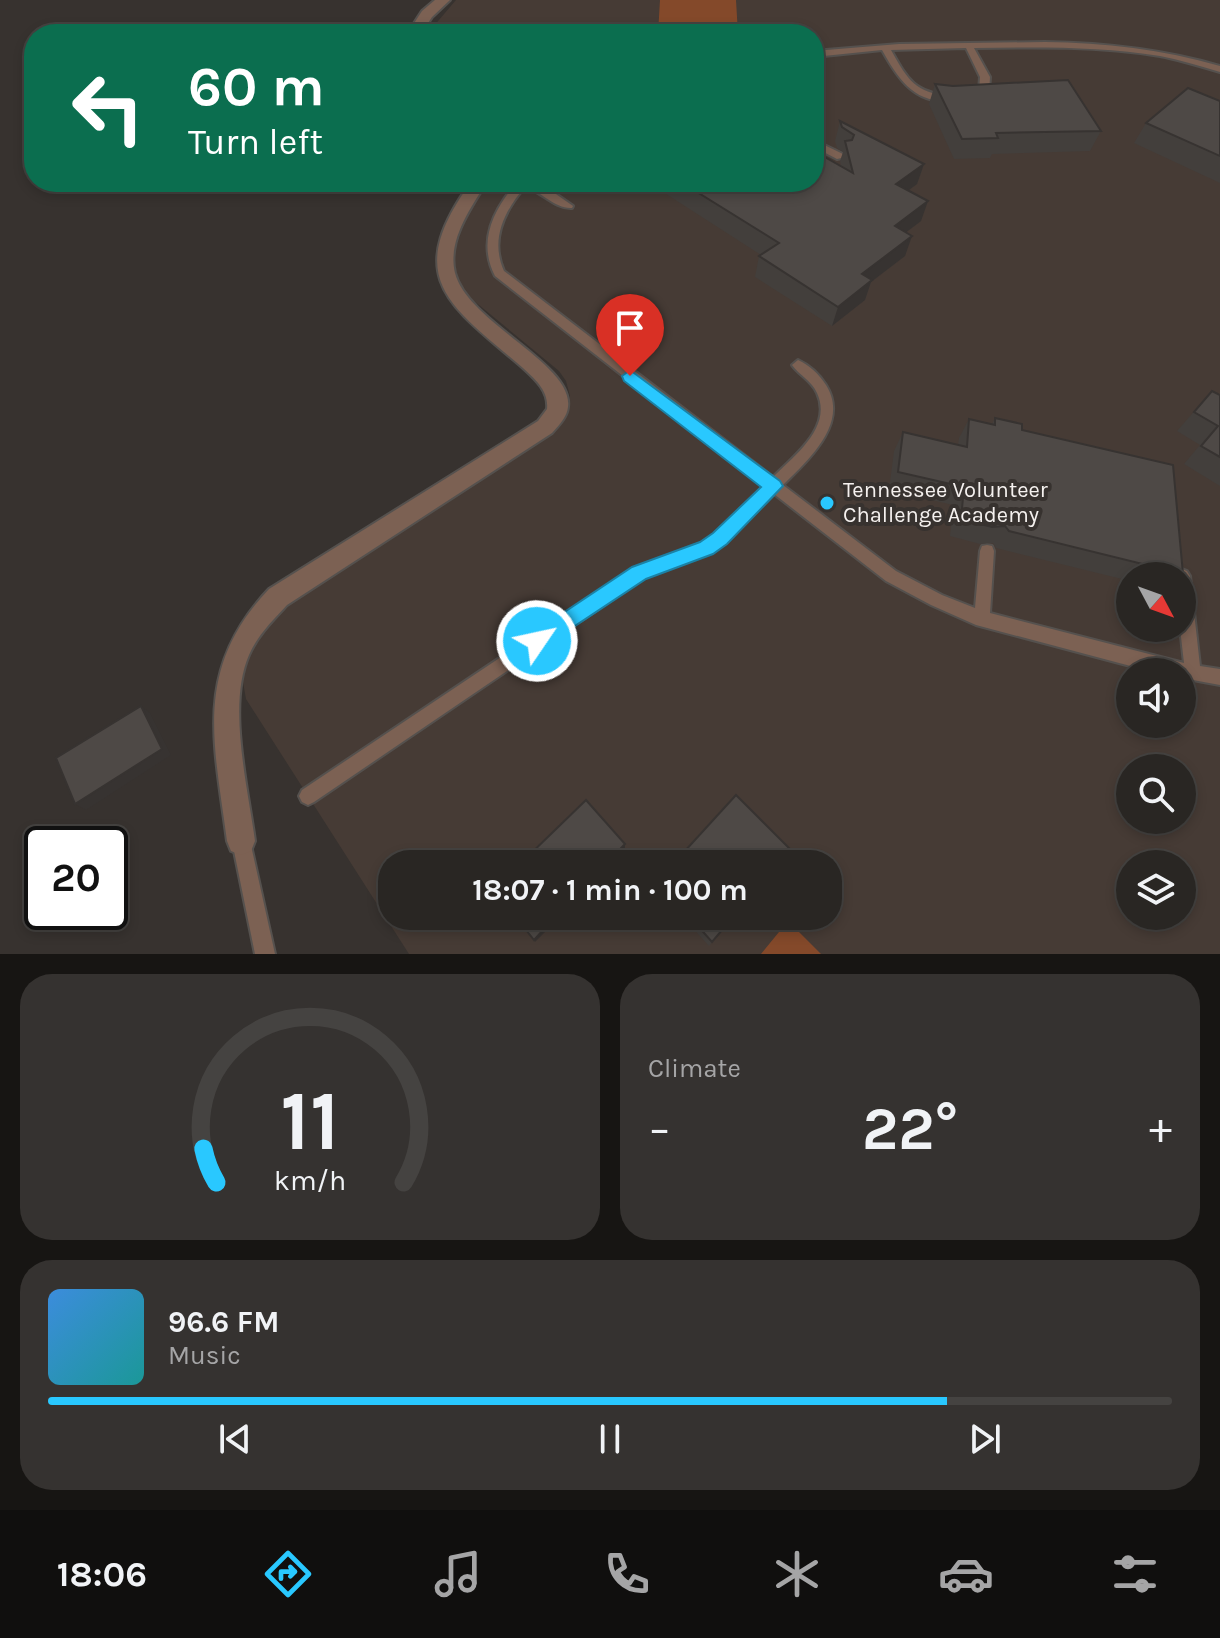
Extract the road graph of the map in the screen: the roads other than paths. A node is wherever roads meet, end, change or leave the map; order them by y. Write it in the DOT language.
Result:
graph roads {
  1 [pos="443,0"];
  2 [pos="420,24"];
  3 [pos="969,46"];
  4 [pos="885,48"];
  5 [pos="824,53"];
  6 [pos="1220,69"];
  7 [pos="824,148"];
  8 [pos="841,157"];
  9 [pos="472,192"];
  10 [pos="515,192"];
  11 [pos="547,192"];
  12 [pos="568,206"];
  13 [pos="798,365"];
  14 [pos="774,486"];
  15 [pos="987,551"];
  16 [pos="982,620"];
  17 [pos="1125,658"];
  18 [pos="1196,673"];
  19 [pos="1220,677"];
  20 [pos="308,796"];
  21 [pos="241,841"];
  22 [pos="265,954"];
  1 -- 2 [label="street"];
  3 -- 4 [label="lane"];
  3 -- 4 [label="lane"];
  3 -- 6 [label="lane"];
  4 -- 5 [label="lane"];
  7 -- 8 [label="lane"];
  9 -- 21 [label="street"];
  10 -- 14 [label="lane"];
  11 -- 12 [label="lane"];
  13 -- 14 [label="lane"];
  14 -- 16 [label="lane"];
  14 -- 20 [label="lane"];
  15 -- 16 [label="lane"];
  16 -- 17 [label="lane"];
  18 -- 19 [label="lane"];
  21 -- 22 [label="lane"];
}
